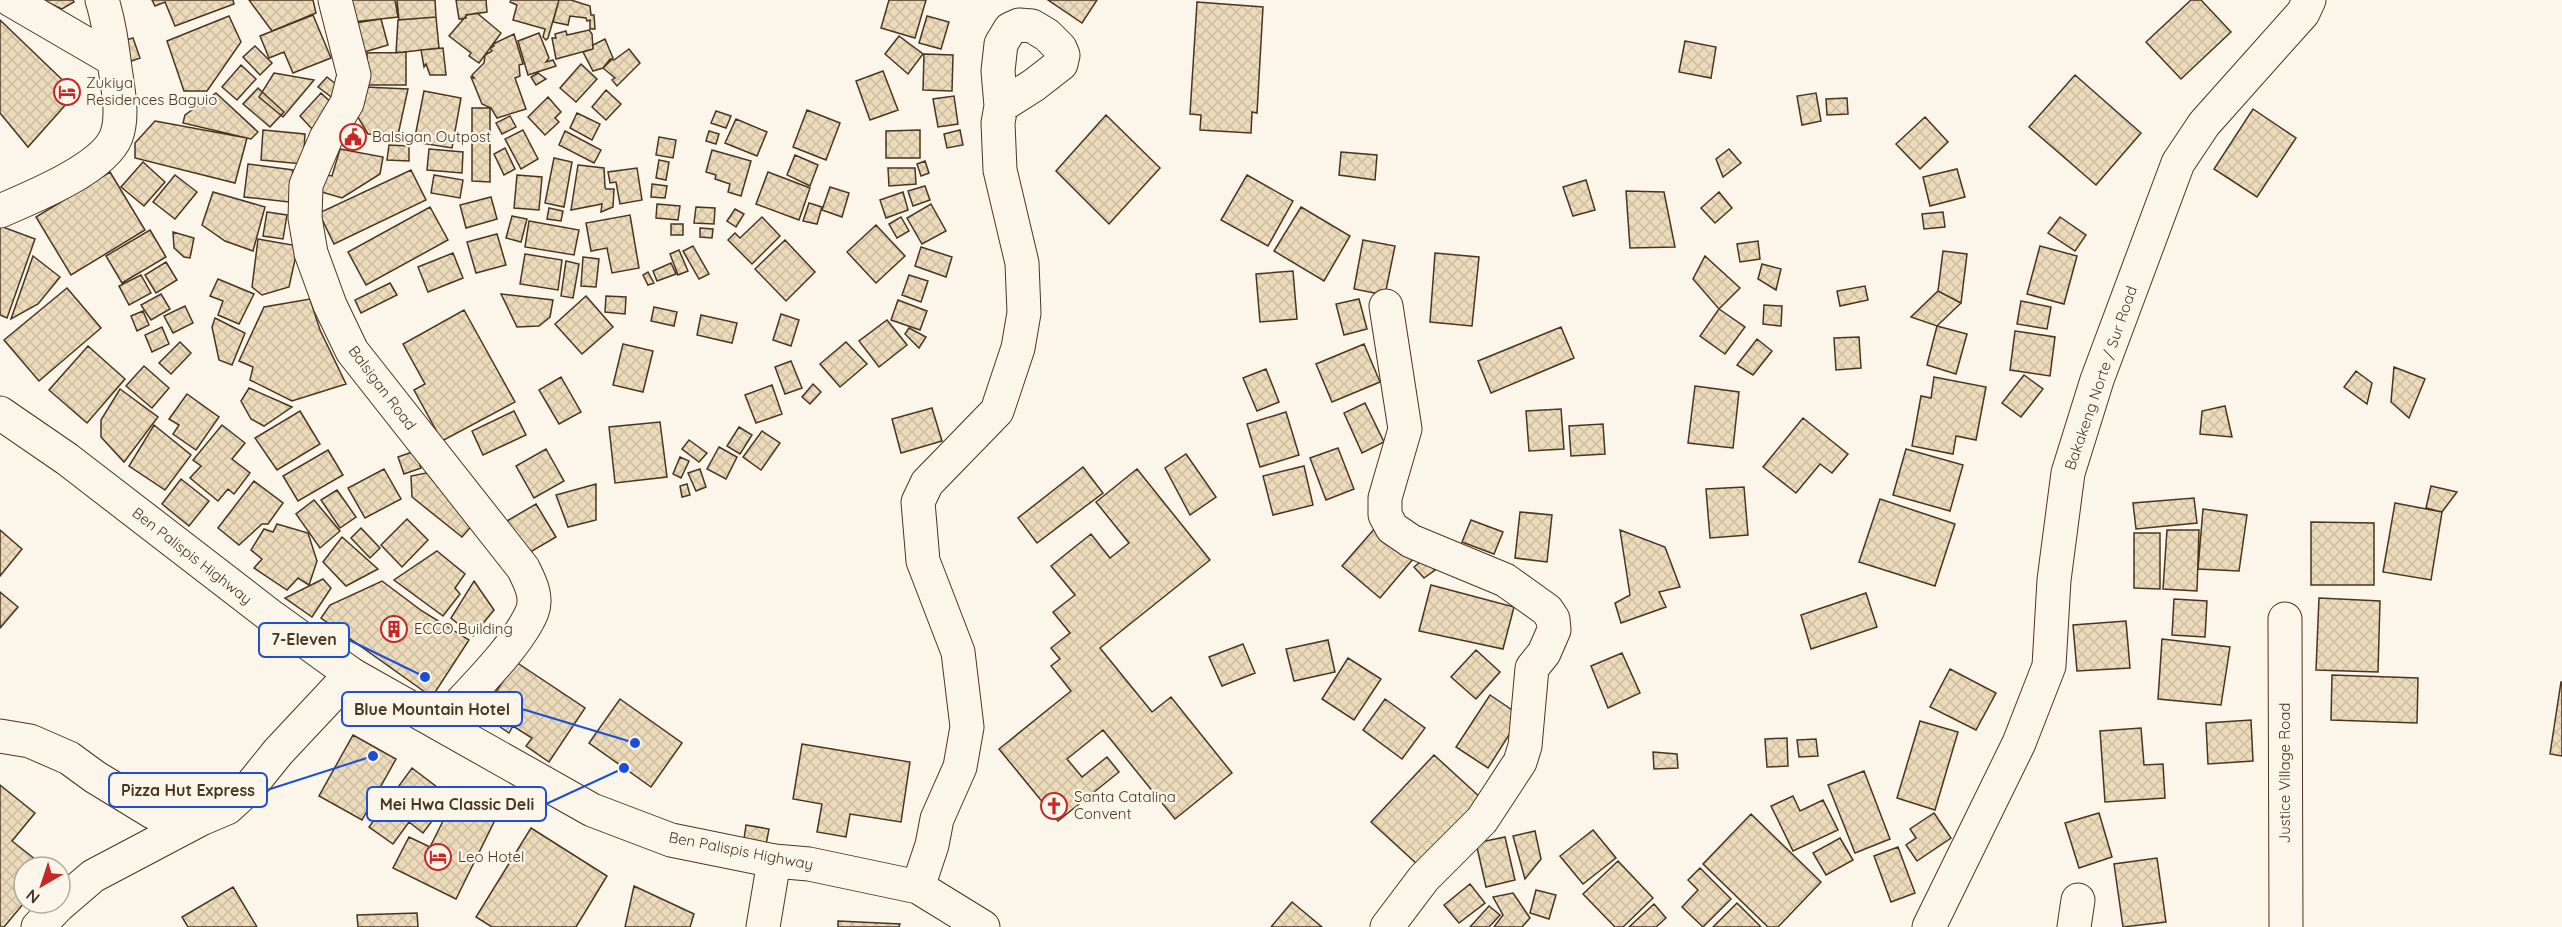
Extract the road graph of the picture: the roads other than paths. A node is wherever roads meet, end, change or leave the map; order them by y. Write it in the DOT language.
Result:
graph roads {
  1 [pos="11,0"];
  2 [pos="102,0"];
  3 [pos="335,0"];
  4 [pos="2309,0"];
  5 [pos="114,60"];
  6 [pos="1001,106"];
  7 [pos="0,211"];
  8 [pos="1386,306"];
  9 [pos="0,413"];
  10 [pos="2285,620"];
  11 [pos="351,674"];
  12 [pos="441,724"];
  13 [pos="0,736"];
  14 [pos="201,819"];
  15 [pos="774,861"];
  16 [pos="918,887"];
  17 [pos="38,927"];
  18 [pos="764,927"];
  19 [pos="983,927"];
  20 [pos="1387,927"];
  21 [pos="1929,927"];
  22 [pos="2286,927"];
  1 -- 5 [label="street"];
  2 -- 5 [label="street"];
  3 -- 12 [label="street, Balsigan Road"];
  4 -- 21 [label="street, Bakakeng Norte / Sur Road"];
  5 -- 7 [label="street"];
  6 -- 16 [label="street"];
  8 -- 20 [label="street"];
  9 -- 11 [label="street, Ben Palispis Highway"];
  10 -- 22 [label="street, Justice Village Road"];
  11 -- 12 [label="street, Ben Palispis Highway"];
  11 -- 14 [label="street"];
  12 -- 15 [label="street, Ben Palispis Highway"];
  13 -- 14 [label="street"];
  14 -- 17 [label="street"];
  15 -- 16 [label="street, Ben Palispis Highway"];
  15 -- 18 [label="street"];
  16 -- 19 [label="street, Ben Palispis Highway"];
}
